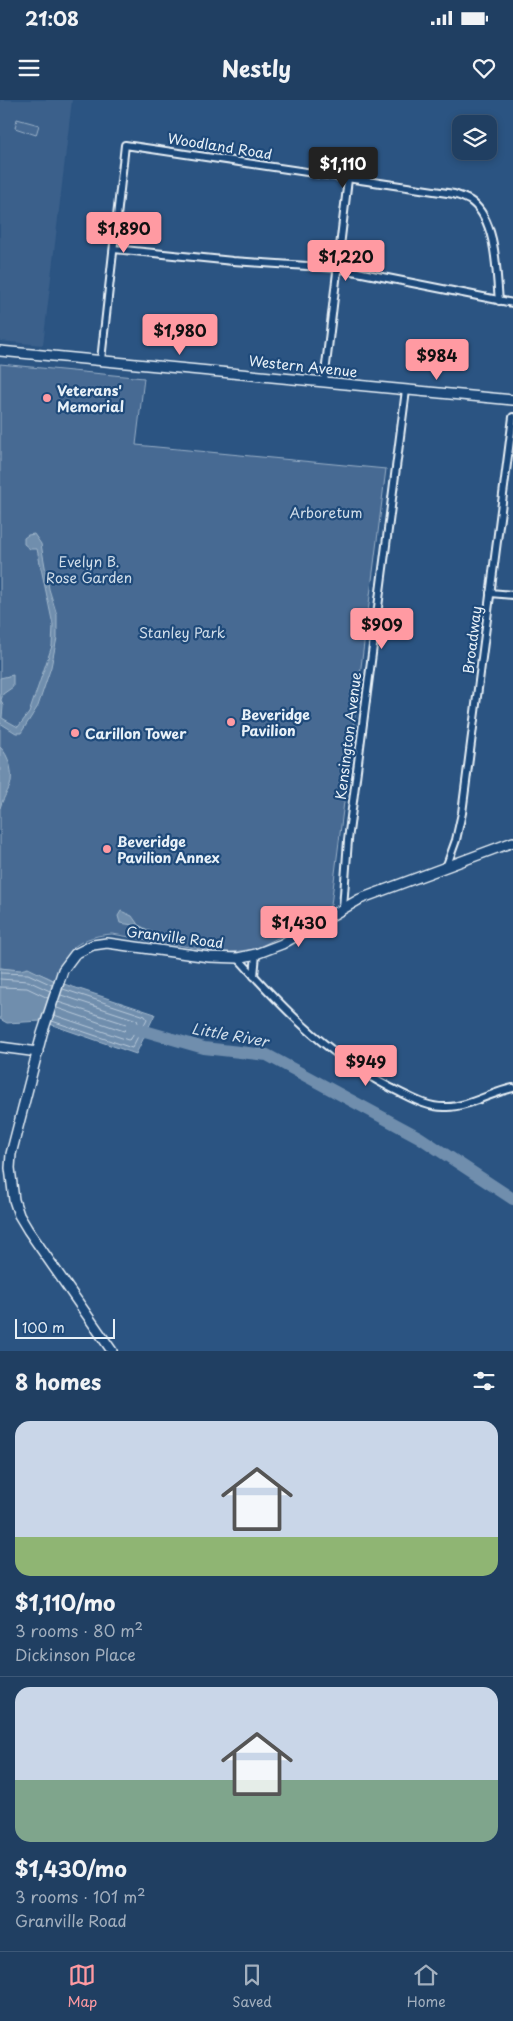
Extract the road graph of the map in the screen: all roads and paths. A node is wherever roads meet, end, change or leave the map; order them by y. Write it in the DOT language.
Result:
graph roads {
  1 [pos="348,179"];
  2 [pos="114,249"];
  3 [pos="337,268"];
  4 [pos="499,301"];
  5 [pos="513,303"];
  6 [pos="0,351"];
  7 [pos="101,360"];
  8 [pos="324,382"];
  9 [pos="406,390"];
  10 [pos="513,400"];
  11 [pos="513,417"];
  12 [pos="490,593"];
  13 [pos="513,595"];
  14 [pos="513,842"];
  15 [pos="447,865"];
  16 [pos="343,908"];
  17 [pos="256,954"];
  18 [pos="238,958"];
  19 [pos="254,976"];
  20 [pos="0,1047"];
  21 [pos="38,1052"];
  22 [pos="513,1088"];
  23 [pos="112,1351"];
  1 -- 2 [label="street, Woodland Road"];
  1 -- 3 [label="street"];
  1 -- 4 [label="street, Woodland Road"];
  2 -- 3 [label="street"];
  2 -- 7 [label="street"];
  3 -- 4 [label="street"];
  3 -- 8 [label="street"];
  4 -- 5 [label="street"];
  6 -- 7 [label="street, Western Avenue"];
  7 -- 8 [label="street, Western Avenue"];
  8 -- 9 [label="street, Western Avenue"];
  9 -- 10 [label="street, Western Avenue"];
  9 -- 16 [label="street, Kensington Avenue"];
  11 -- 12 [label="street, Broadway"];
  12 -- 13 [label="street"];
  12 -- 15 [label="street, Broadway"];
  14 -- 15 [label="street, Granville Road"];
  15 -- 16 [label="street, Granville Road"];
  16 -- 17 [label="street, Granville Road"];
  17 -- 18 [label="street, Granville Road"];
  17 -- 19 [label="street"];
  18 -- 19 [label="street"];
  18 -- 21 [label="street, Granville Road"];
  19 -- 22 [label="street"];
  20 -- 21 [label="street"];
  21 -- 23 [label="street, Granville Road"];
}
